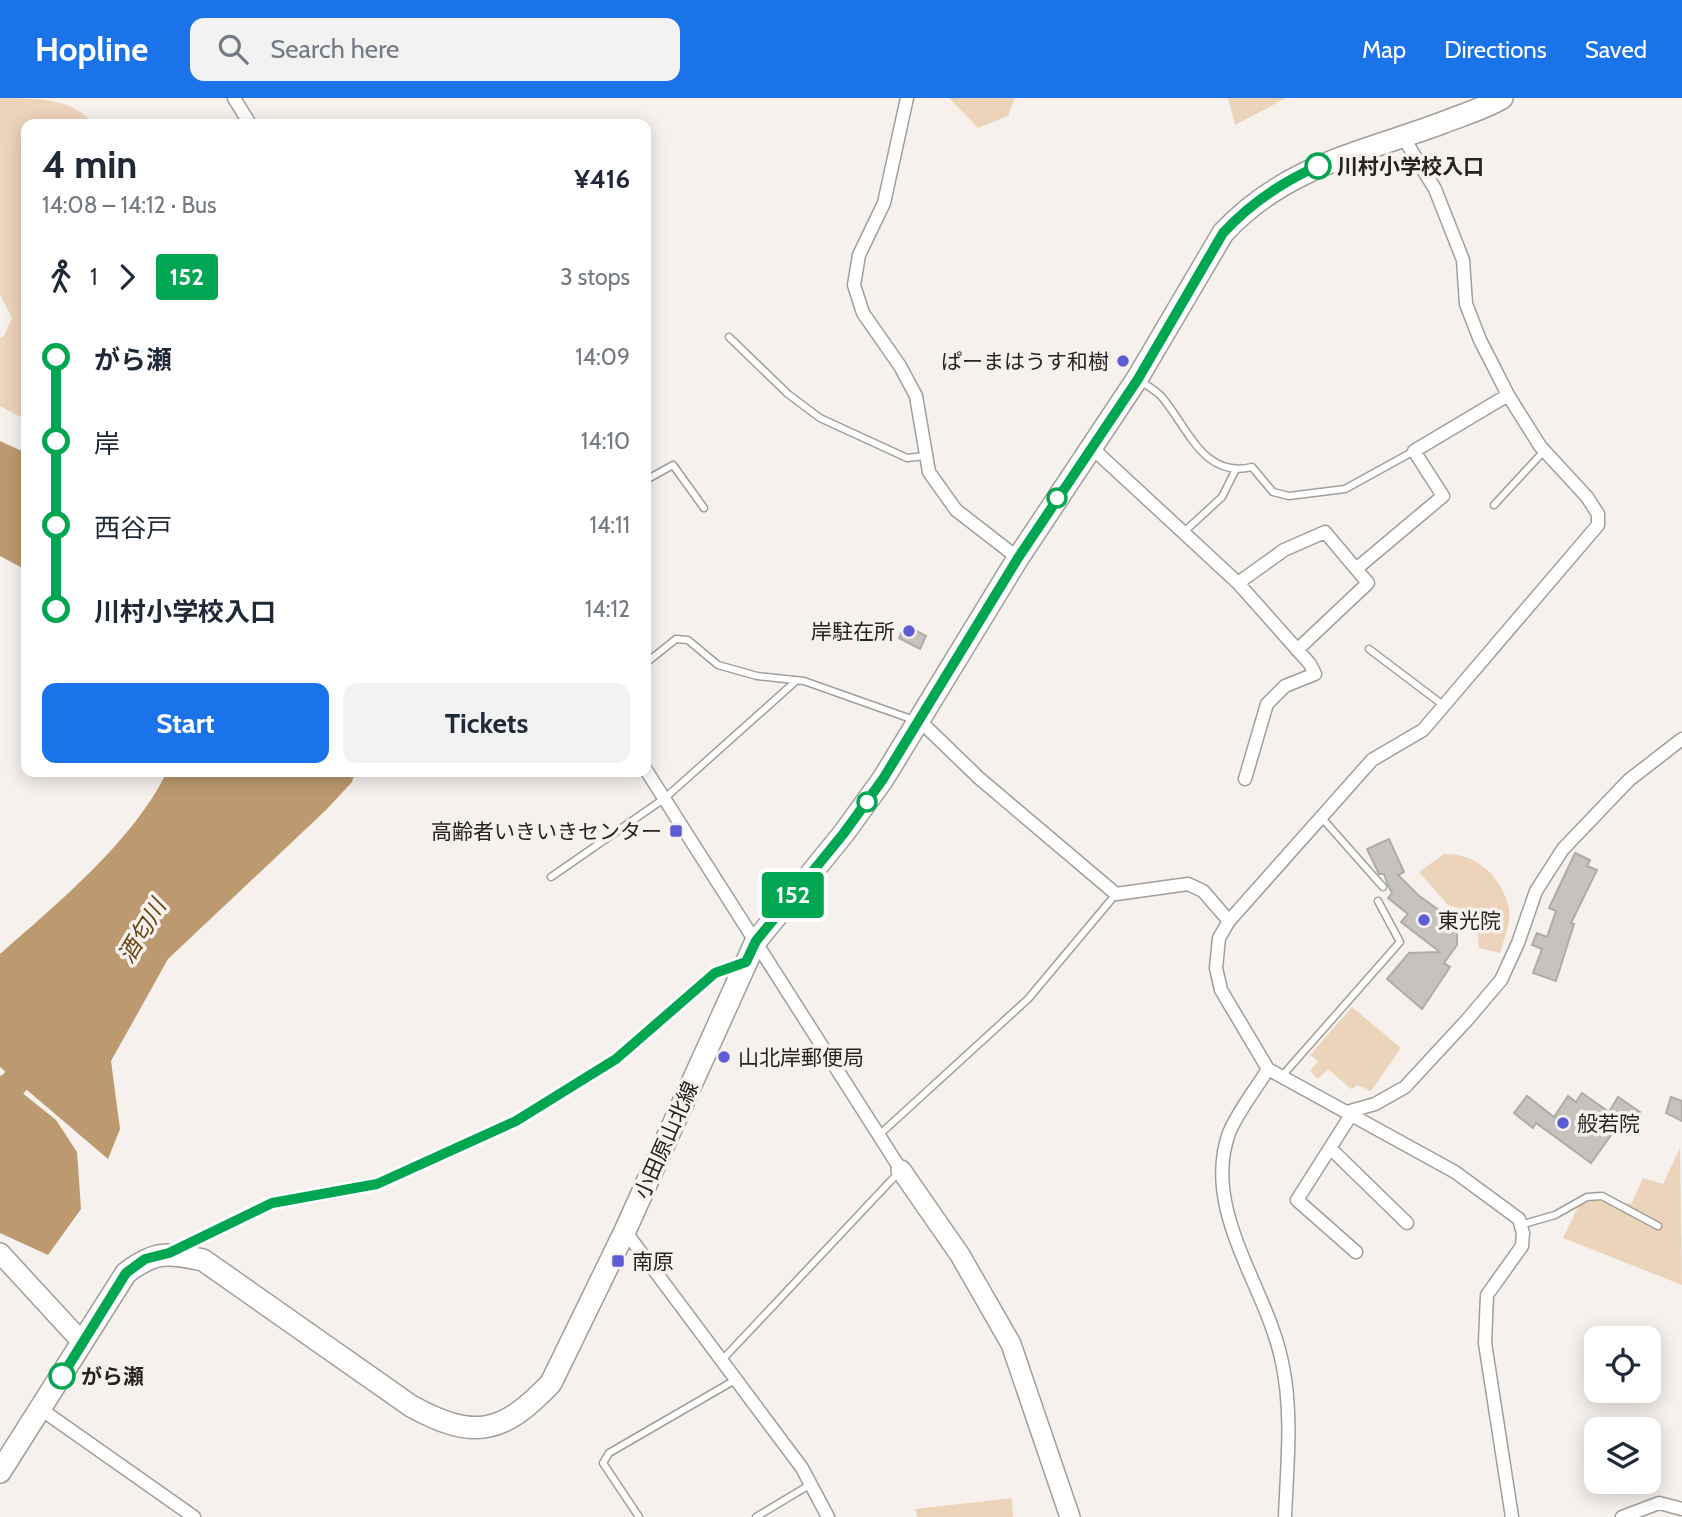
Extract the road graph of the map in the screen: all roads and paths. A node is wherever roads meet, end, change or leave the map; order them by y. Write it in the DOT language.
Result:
graph roads {
  1 [pos="234,98"];
  2 [pos="908,98"];
  3 [pos="1502,98"];
  4 [pos="247,119"];
  5 [pos="1403,137"];
  6 [pos="729,337"];
  7 [pos="1138,379"];
  8 [pos="1508,395"];
  9 [pos="1091,447"];
  10 [pos="1414,451"];
  11 [pos="1544,451"];
  12 [pos="927,455"];
  13 [pos="1234,471"];
  14 [pos="651,477"];
  15 [pos="1494,505"];
  16 [pos="704,508"];
  17 [pos="1185,531"];
  18 [pos="1018,558"];
  19 [pos="1356,569"];
  20 [pos="1238,583"];
  21 [pos="1368,649"];
  22 [pos="1297,650"];
  23 [pos="651,659"];
  24 [pos="796,681"];
  25 [pos="1443,705"];
  26 [pos="920,722"];
  27 [pos="1682,739"];
  28 [pos="650,777"];
  29 [pos="1245,779"];
  30 [pos="664,798"];
  31 [pos="1321,817"];
  32 [pos="551,877"];
  33 [pos="1383,887"];
  34 [pos="1116,894"];
  35 [pos="1378,901"];
  36 [pos="1229,921"];
  37 [pos="756,941"];
  38 [pos="746,962"];
  39 [pos="1268,1069"];
  40 [pos="1282,1076"];
  41 [pos="1349,1113"];
  42 [pos="878,1135"];
  43 [pos="1330,1148"];
  44 [pos="901,1170"];
  45 [pos="1407,1223"];
  46 [pos="1520,1225"];
  47 [pos="1658,1226"];
  48 [pos="625,1231"];
  49 [pos="1356,1252"];
  50 [pos="0,1253"];
  51 [pos="169,1253"];
  52 [pos="82,1342"];
  53 [pos="723,1359"];
  54 [pos="737,1379"];
  55 [pos="42,1410"];
  56 [pos="0,1472"];
  57 [pos="811,1485"];
  58 [pos="1682,1509"];
  59 [pos="194,1517"];
  60 [pos="639,1517"];
  61 [pos="756,1517"];
  62 [pos="828,1517"];
  63 [pos="1070,1517"];
  64 [pos="1286,1517"];
  65 [pos="1512,1517"];
  66 [pos="1622,1517"];
  1 -- 4 [label="street"];
  2 -- 12 [label="street"];
  3 -- 5 [label="main road, 小田原山北線"];
  5 -- 7 [label="main road, 小田原山北線"];
  5 -- 8 [label="street"];
  6 -- 12 [label="lane"];
  7 -- 9 [label="main road, 小田原山北線"];
  7 -- 13 [label="lane"];
  8 -- 10 [label="street"];
  8 -- 11 [label="street"];
  9 -- 17 [label="street"];
  9 -- 18 [label="main road, 小田原山北線"];
  10 -- 13 [label="lane"];
  10 -- 19 [label="street"];
  11 -- 15 [label="lane"];
  11 -- 25 [label="street"];
  12 -- 18 [label="street"];
  13 -- 17 [label="lane"];
  14 -- 16 [label="lane"];
  17 -- 20 [label="street"];
  18 -- 26 [label="main road, 小田原山北線"];
  19 -- 20 [label="street"];
  19 -- 22 [label="street"];
  20 -- 22 [label="street"];
  21 -- 25 [label="lane"];
  22 -- 29 [label="street"];
  23 -- 24 [label="lane"];
  24 -- 26 [label="lane"];
  24 -- 30 [label="lane"];
  25 -- 31 [label="street"];
  26 -- 34 [label="street"];
  26 -- 37 [label="main road, 小田原山北線"];
  27 -- 41 [label="street"];
  28 -- 30 [label="street"];
  30 -- 32 [label="lane"];
  30 -- 37 [label="street"];
  31 -- 33 [label="lane"];
  31 -- 36 [label="street"];
  34 -- 36 [label="street"];
  34 -- 42 [label="lane"];
  35 -- 40 [label="lane"];
  36 -- 39 [label="street"];
  37 -- 38 [label="main road, 小田原山北線"];
  37 -- 42 [label="street"];
  38 -- 48 [label="main road, 小田原山北線"];
  38 -- 51 [label="street"];
  39 -- 40 [label="street"];
  39 -- 64 [label="street"];
  40 -- 41 [label="street"];
  41 -- 43 [label="street"];
  41 -- 46 [label="street"];
  42 -- 44 [label="street"];
  43 -- 45 [label="street"];
  43 -- 49 [label="street"];
  44 -- 53 [label="lane"];
  44 -- 63 [label="street"];
  46 -- 47 [label="lane"];
  46 -- 65 [label="street"];
  48 -- 51 [label="main road, 小田原山北線"];
  48 -- 53 [label="street"];
  50 -- 52 [label="street"];
  51 -- 52 [label="main road"];
  52 -- 55 [label="main road"];
  53 -- 54 [label="street"];
  54 -- 57 [label="street"];
  54 -- 60 [label="lane"];
  55 -- 56 [label="main road"];
  55 -- 59 [label="street"];
  57 -- 61 [label="lane"];
  57 -- 62 [label="street"];
  58 -- 66 [label="street"];
}
